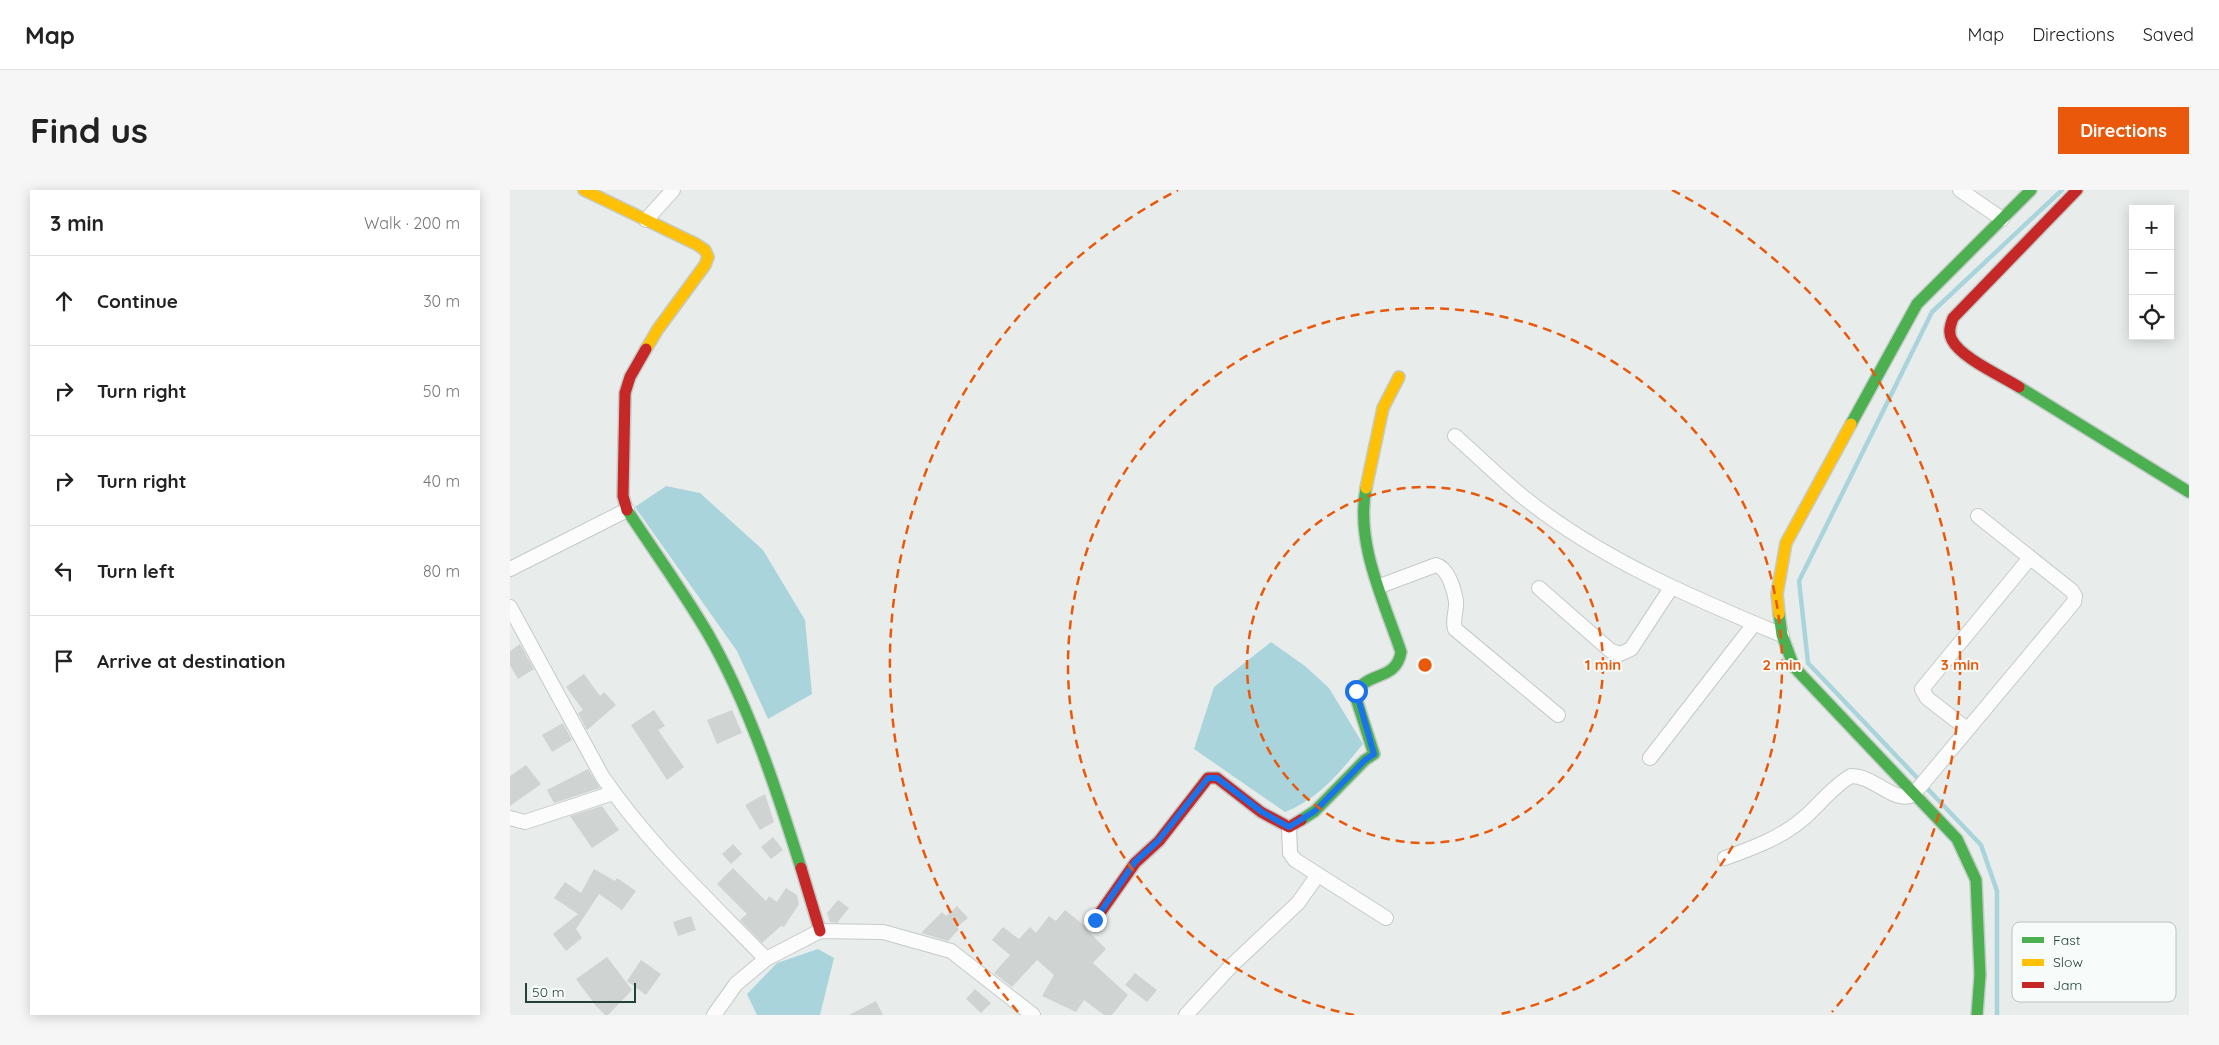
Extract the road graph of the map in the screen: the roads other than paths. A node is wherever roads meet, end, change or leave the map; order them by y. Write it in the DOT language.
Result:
graph roads {
  1 [pos="584,190"];
  2 [pos="673,190"];
  3 [pos="1960,190"];
  4 [pos="2031,190"];
  5 [pos="2077,190"];
  6 [pos="2002,219"];
  7 [pos="646,220"];
  8 [pos="1399,377"];
  9 [pos="1455,436"];
  10 [pos="2189,492"];
  11 [pos="626,510"];
  12 [pos="1978,516"];
  13 [pos="2029,559"];
  14 [pos="510,569"];
  15 [pos="1380,586"];
  16 [pos="1539,588"];
  17 [pos="1671,588"];
  18 [pos="510,607"];
  19 [pos="1754,624"];
  20 [pos="1782,635"];
  21 [pos="1558,715"];
  22 [pos="1967,729"];
  23 [pos="1650,758"];
  24 [pos="613,792"];
  25 [pos="1915,793"];
  26 [pos="510,818"];
  27 [pos="1289,827"];
  28 [pos="1725,858"];
  29 [pos="1317,876"];
  30 [pos="1386,918"];
  31 [pos="1095,920"];
  32 [pos="820,931"];
  33 [pos="766,959"];
  34 [pos="724,1009"];
  35 [pos="714,1015"];
  36 [pos="1033,1015"];
  37 [pos="1186,1015"];
  38 [pos="1977,1015"];
  1 -- 7 [label="street"];
  2 -- 7 [label="street"];
  3 -- 6 [label="street"];
  4 -- 6 [label="street"];
  5 -- 10 [label="street"];
  6 -- 20 [label="street"];
  7 -- 11 [label="street"];
  8 -- 15 [label="street"];
  9 -- 17 [label="street"];
  11 -- 14 [label="street"];
  11 -- 32 [label="street"];
  12 -- 13 [label="street"];
  13 -- 22 [label="street"];
  13 -- 22 [label="street"];
  15 -- 21 [label="street"];
  15 -- 27 [label="street"];
  16 -- 17 [label="street"];
  17 -- 19 [label="street"];
  18 -- 24 [label="street"];
  19 -- 20 [label="street"];
  19 -- 23 [label="street"];
  20 -- 25 [label="street"];
  22 -- 25 [label="street"];
  24 -- 26 [label="street"];
  24 -- 33 [label="street"];
  25 -- 28 [label="street"];
  25 -- 38 [label="street"];
  27 -- 29 [label="street"];
  27 -- 31 [label="street"];
  29 -- 30 [label="street"];
  29 -- 37 [label="street"];
  32 -- 33 [label="street"];
  32 -- 36 [label="street"];
  33 -- 34 [label="street"];
  34 -- 35 [label="street"];
}
